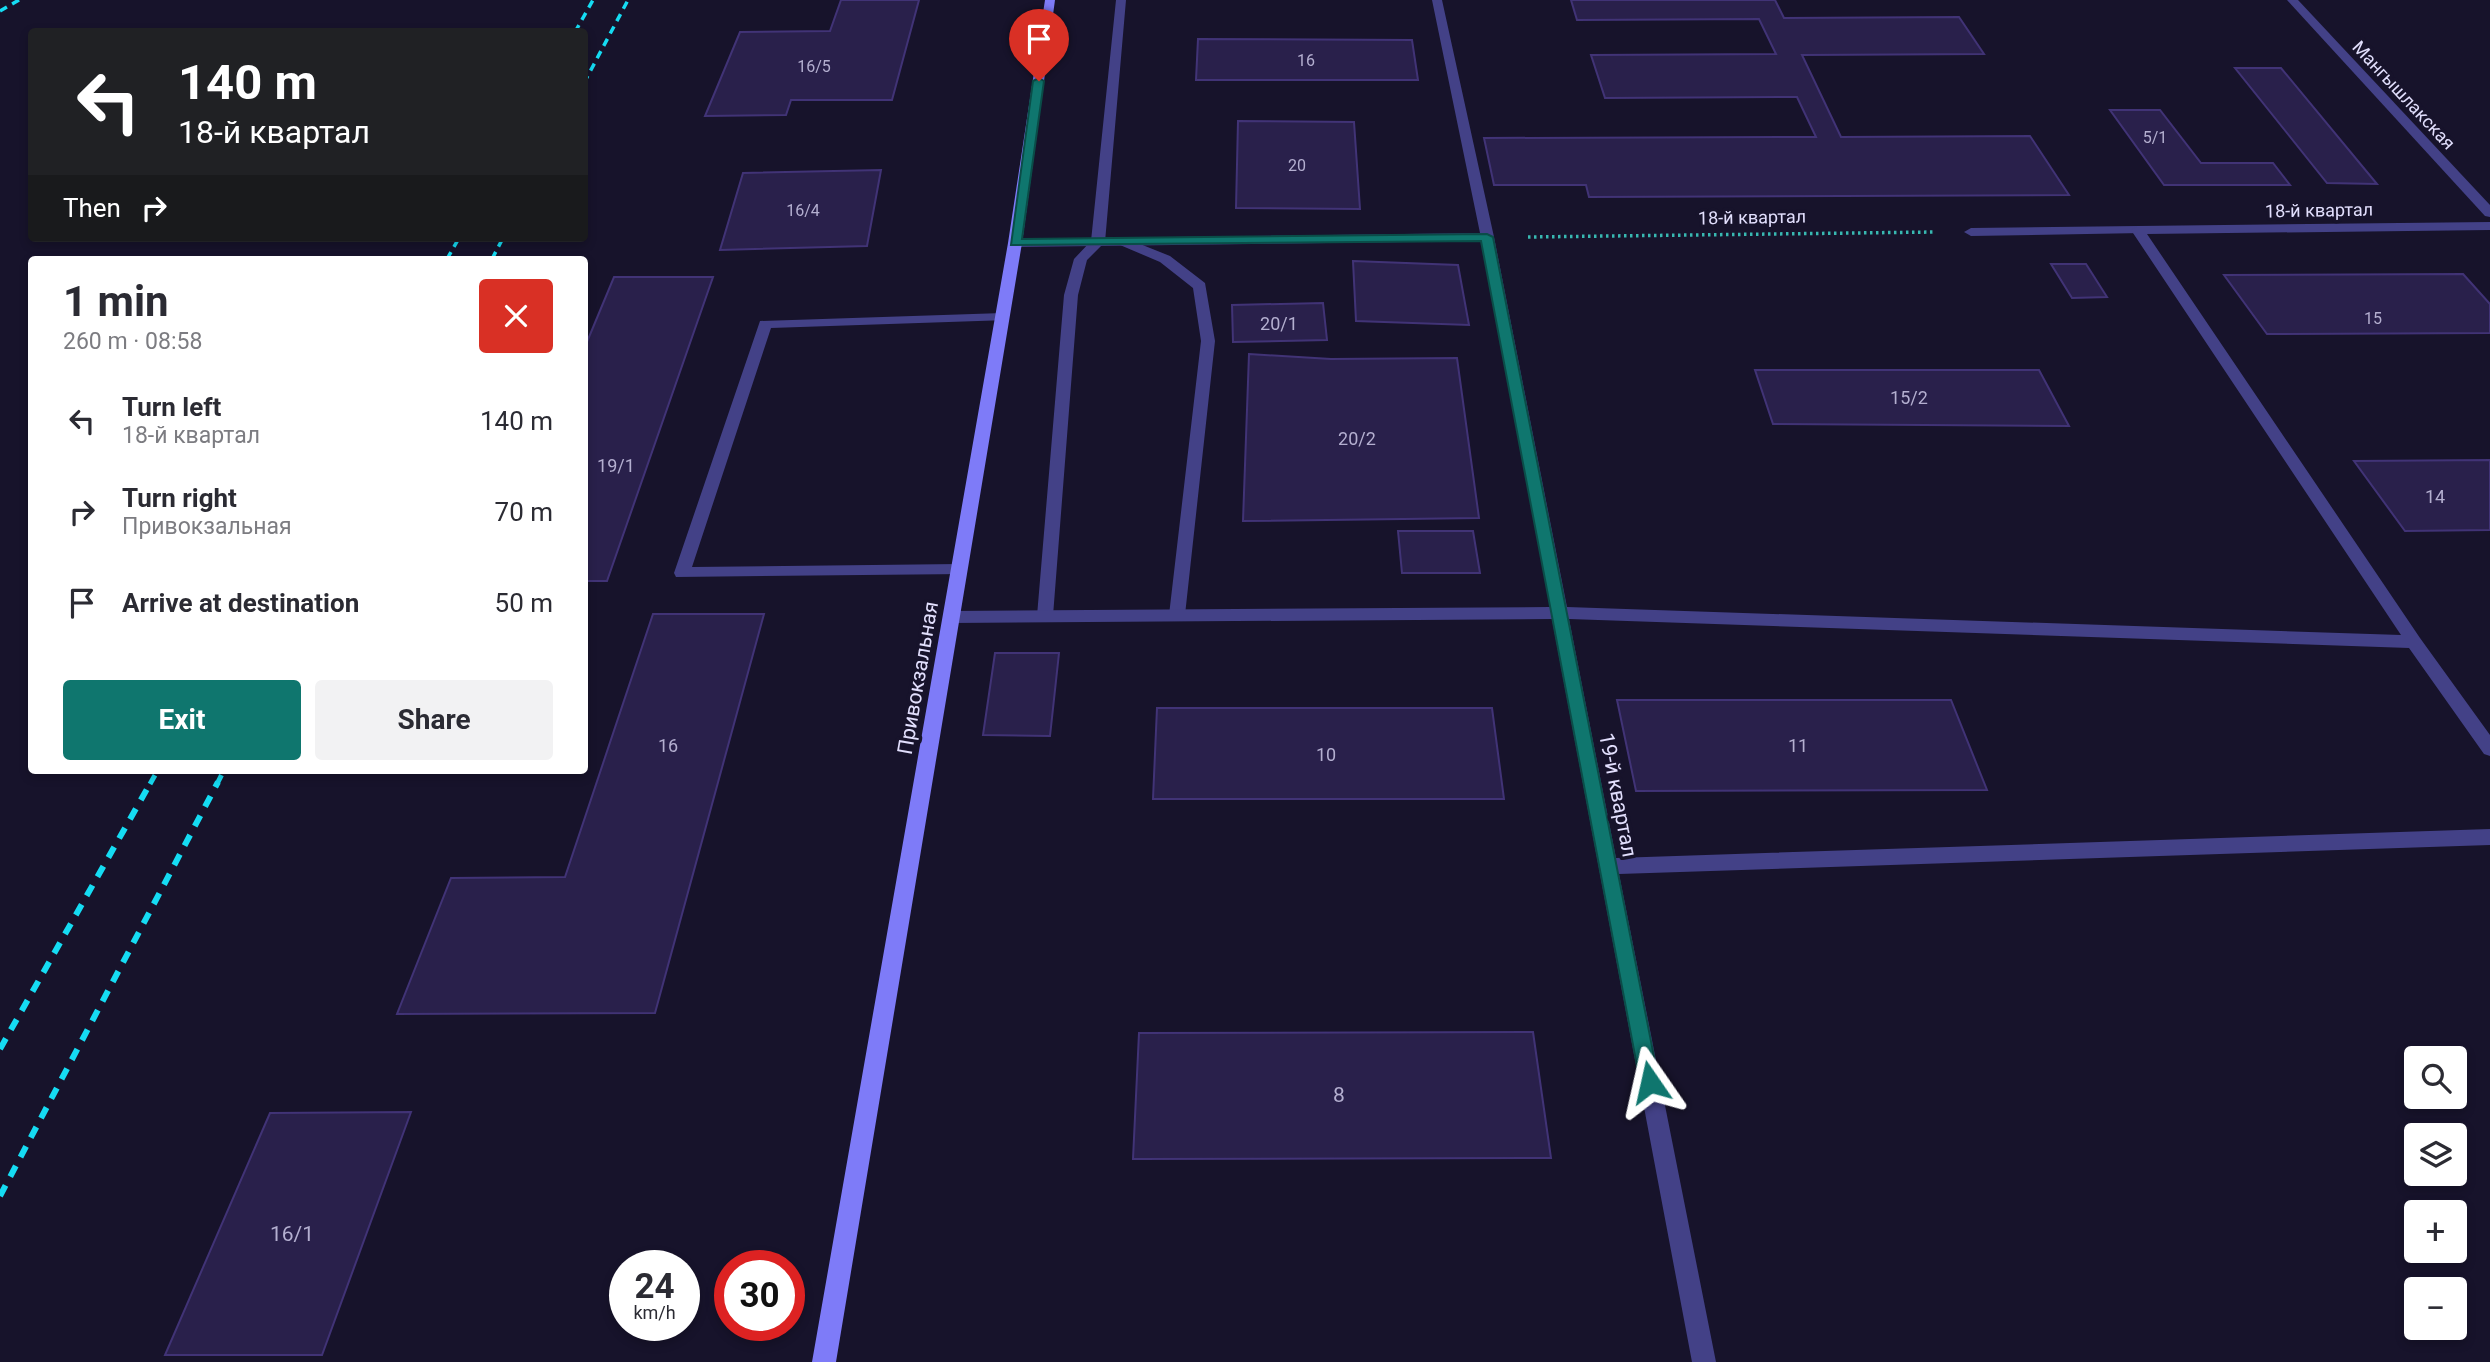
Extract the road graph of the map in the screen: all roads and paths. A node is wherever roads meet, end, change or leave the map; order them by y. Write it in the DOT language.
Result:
graph roads {
  1 [pos="1050,0"];
  2 [pos="1121,0"];
  3 [pos="1437,0"];
  4 [pos="2292,0"];
  5 [pos="2490,213"];
  6 [pos="2490,226"];
  7 [pos="2138,230"];
  8 [pos="1971,232"];
  9 [pos="1487,237"];
  10 [pos="1098,242"];
  11 [pos="1125,242"];
  12 [pos="1015,243"];
  13 [pos="1003,317"];
  14 [pos="959,570"];
  15 [pos="1560,613"];
  16 [pos="1045,615"];
  17 [pos="1177,615"];
  18 [pos="951,617"];
  19 [pos="2414,642"];
  20 [pos="2490,749"];
  21 [pos="2490,837"];
  22 [pos="1608,866"];
  23 [pos="824,1362"];
  24 [pos="1704,1362"];
  1 -- 12 [label="street, Привокзальная"];
  2 -- 10 [label="street"];
  3 -- 9 [label="street, 19-й квартал"];
  4 -- 5 [label="street, Мангышлакская"];
  6 -- 7 [label="street, 18-й квартал"];
  7 -- 8 [label="street, 18-й квартал"];
  7 -- 19 [label="street"];
  8 -- 9 [label="path, 18-й квартал"];
  9 -- 11 [label="street"];
  9 -- 15 [label="street, 19-й квартал"];
  10 -- 11 [label="street"];
  10 -- 12 [label="street"];
  10 -- 16 [label="street"];
  11 -- 17 [label="street"];
  12 -- 13 [label="street, Привокзальная"];
  13 -- 14 [label="street, Привокзальная"];
  13 -- 14 [label="street"];
  14 -- 18 [label="street, Привокзальная"];
  15 -- 17 [label="street"];
  15 -- 19 [label="street"];
  15 -- 22 [label="street, 19-й квартал"];
  16 -- 17 [label="street"];
  16 -- 18 [label="street"];
  18 -- 23 [label="street, Привокзальная"];
  19 -- 20 [label="street"];
  21 -- 22 [label="street"];
  22 -- 24 [label="street, 19-й квартал"];
}
